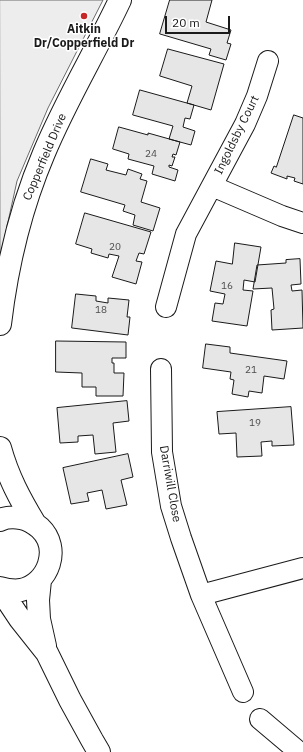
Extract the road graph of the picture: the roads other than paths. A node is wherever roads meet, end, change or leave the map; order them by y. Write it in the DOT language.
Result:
graph roads {
  1 [pos="120,0"];
  2 [pos="268,61"];
  3 [pos="212,186"];
  4 [pos="303,223"];
  5 [pos="166,307"];
  6 [pos="0,324"];
  7 [pos="161,370"];
  8 [pos="0,448"];
  9 [pos="0,520"];
  10 [pos="35,524"];
  11 [pos="303,568"];
  12 [pos="40,580"];
  13 [pos="0,589"];
  14 [pos="201,595"];
  15 [pos="47,653"];
  16 [pos="243,692"];
  17 [pos="260,719"];
  18 [pos="99,752"];
  19 [pos="299,752"];
  1 -- 6 [label="street, Copperfield Drive"];
  2 -- 3 [label="street, Ingoldsby Court"];
  3 -- 4 [label="street, Ingoldsby Court"];
  3 -- 5 [label="street, Ingoldsby Court"];
  7 -- 14 [label="street, Darriwill Close"];
  8 -- 10 [label="street"];
  9 -- 10 [label="street"];
  10 -- 12 [label="street"];
  11 -- 14 [label="street"];
  12 -- 13 [label="street"];
  12 -- 15 [label="street"];
  13 -- 15 [label="street"];
  14 -- 16 [label="street, Darriwill Close"];
  15 -- 18 [label="street"];
  17 -- 19 [label="street"];
}
